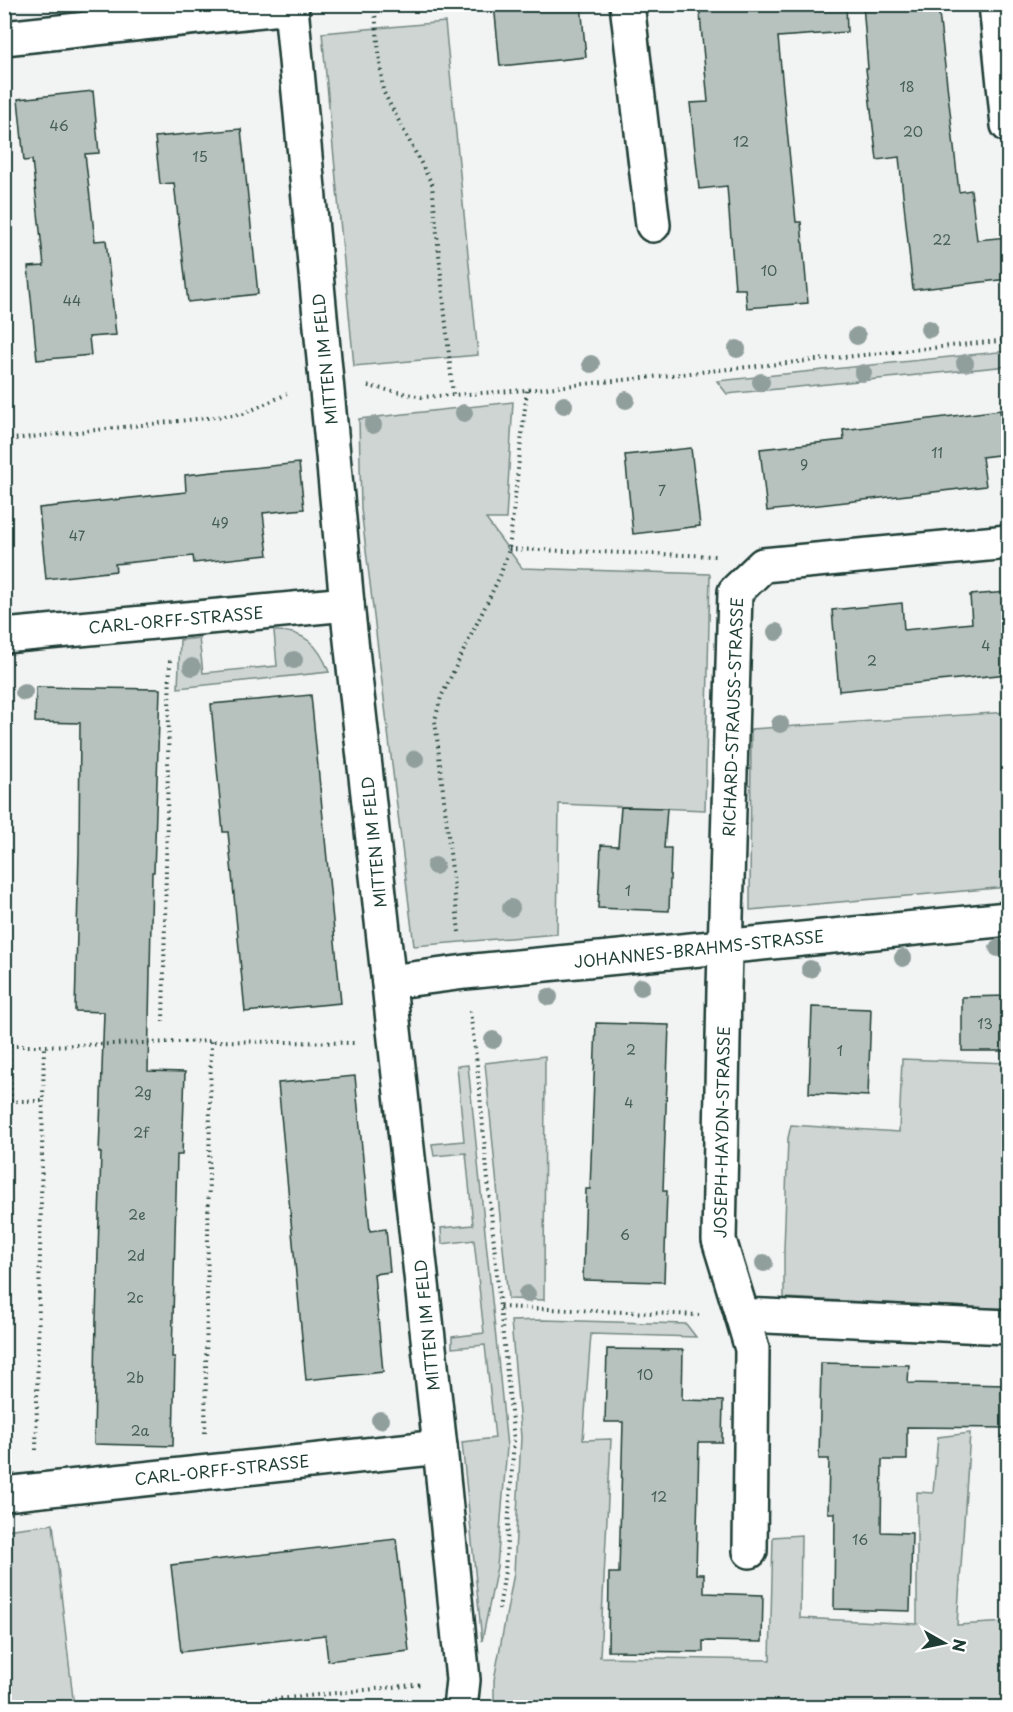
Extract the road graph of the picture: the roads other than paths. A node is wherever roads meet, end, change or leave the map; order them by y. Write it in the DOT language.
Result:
graph roads {
  1 [pos="627,4"];
  2 [pos="996,4"];
  3 [pos="292,6"];
  4 [pos="4,38"];
  5 [pos="1008,124"];
  6 [pos="653,225"];
  7 [pos="1008,542"];
  8 [pos="347,604"];
  9 [pos="5,635"];
  10 [pos="1008,919"];
  11 [pos="726,947"];
  12 [pos="389,982"];
  13 [pos="742,1315"];
  14 [pos="1008,1327"];
  15 [pos="440,1447"];
  16 [pos="20,1492"];
  17 [pos="750,1551"];
  18 [pos="461,1694"];
  1 -- 6 [label="street"];
  2 -- 5 [label="street"];
  3 -- 4 [label="street"];
  3 -- 8 [label="street, MITTEN IM FELD"];
  7 -- 11 [label="street, RICHARD-STRAUSS-STRASSE"];
  8 -- 9 [label="street, CARL-ORFF-STRASSE"];
  8 -- 12 [label="street, MITTEN IM FELD"];
  10 -- 11 [label="street, JOHANNES-BRAHMS-STRASSE"];
  11 -- 12 [label="street, JOHANNES-BRAHMS-STRASSE"];
  11 -- 13 [label="street, JOSEPH-HAYDN-STRASSE"];
  12 -- 15 [label="street, MITTEN IM FELD"];
  13 -- 14 [label="street"];
  13 -- 17 [label="street, JOSEPH-HAYDN-STRASSE"];
  15 -- 16 [label="street, CARL-ORFF-STRASSE"];
  15 -- 18 [label="street, MITTEN IM FELD"];
}
